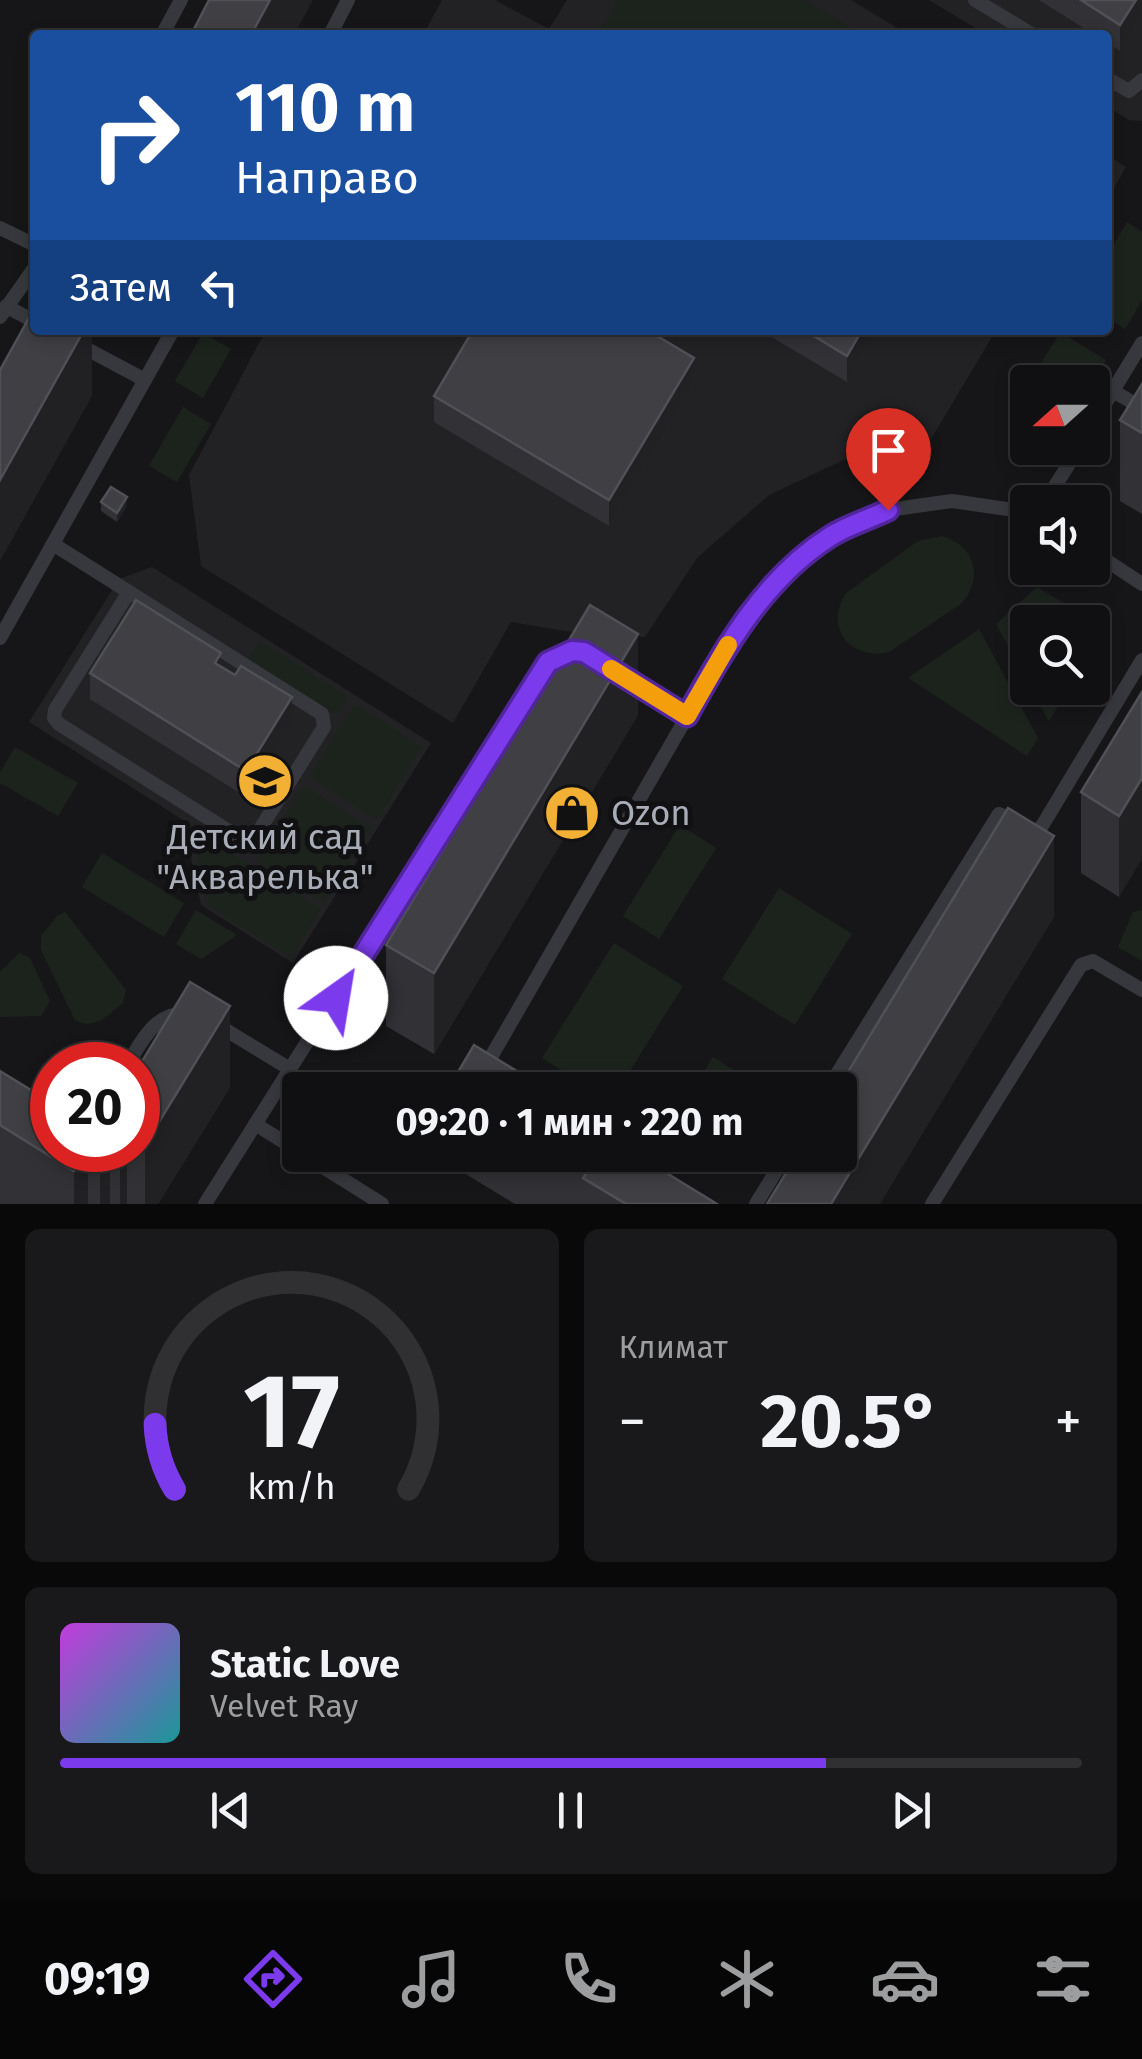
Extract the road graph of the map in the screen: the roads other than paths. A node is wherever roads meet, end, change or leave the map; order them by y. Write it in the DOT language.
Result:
graph roads {
  1 [pos="180,0"];
  2 [pos="348,0"];
  3 [pos="975,0"];
  4 [pos="165,30"];
  5 [pos="333,30"];
  6 [pos="1025,30"];
  7 [pos="1142,80"];
  8 [pos="1112,81"];
  9 [pos="0,228"];
  10 [pos="30,243"];
  11 [pos="30,274"];
  12 [pos="3,312"];
  13 [pos="30,320"];
  14 [pos="60,335"];
  15 [pos="169,335"];
  16 [pos="1142,343"];
  17 [pos="144,380"];
  18 [pos="1113,390"];
  19 [pos="1110,395"];
  20 [pos="1142,408"];
  21 [pos="1010,509"];
  22 [pos="53,544"];
  23 [pos="1110,563"];
  24 [pos="1142,584"];
  25 [pos="129,592"];
  26 [pos="0,638"];
  27 [pos="584,652"];
  28 [pos="1142,660"];
  29 [pos="614,670"];
  30 [pos="687,716"];
  31 [pos="1142,990"];
  32 [pos="141,1042"];
  33 [pos="290,1069"];
  34 [pos="486,1072"];
  35 [pos="838,1072"];
  36 [pos="256,1124"];
  37 [pos="282,1141"];
  38 [pos="331,1172"];
  39 [pos="776,1172"];
  40 [pos="205,1204"];
  41 [pos="382,1204"];
  42 [pos="756,1204"];
  43 [pos="932,1204"];
  1 -- 4 [label="lane"];
  2 -- 5 [label="lane"];
  3 -- 6 [label="lane"];
  7 -- 8 [label="lane"];
  9 -- 10 [label="lane"];
  11 -- 12 [label="lane"];
  12 -- 13 [label="lane"];
  14 -- 17 [label="lane"];
  15 -- 17 [label="lane"];
  16 -- 18 [label="lane"];
  17 -- 22 [label="lane"];
  18 -- 19 [label="lane"];
  18 -- 20 [label="lane"];
  21 -- 30 [label="lane"];
  22 -- 25 [label="lane"];
  22 -- 26 [label="lane"];
  23 -- 24 [label="lane"];
  25 -- 25 [label="lane"];
  27 -- 33 [label="lane"];
  28 -- 35 [label="lane"];
  29 -- 30 [label="lane"];
  30 -- 34 [label="lane"];
  31 -- 43 [label="lane"];
  32 -- 33 [label="lane"];
  33 -- 36 [label="lane"];
  36 -- 37 [label="lane"];
  36 -- 40 [label="lane"];
  38 -- 41 [label="lane"];
  39 -- 42 [label="lane"];
}
